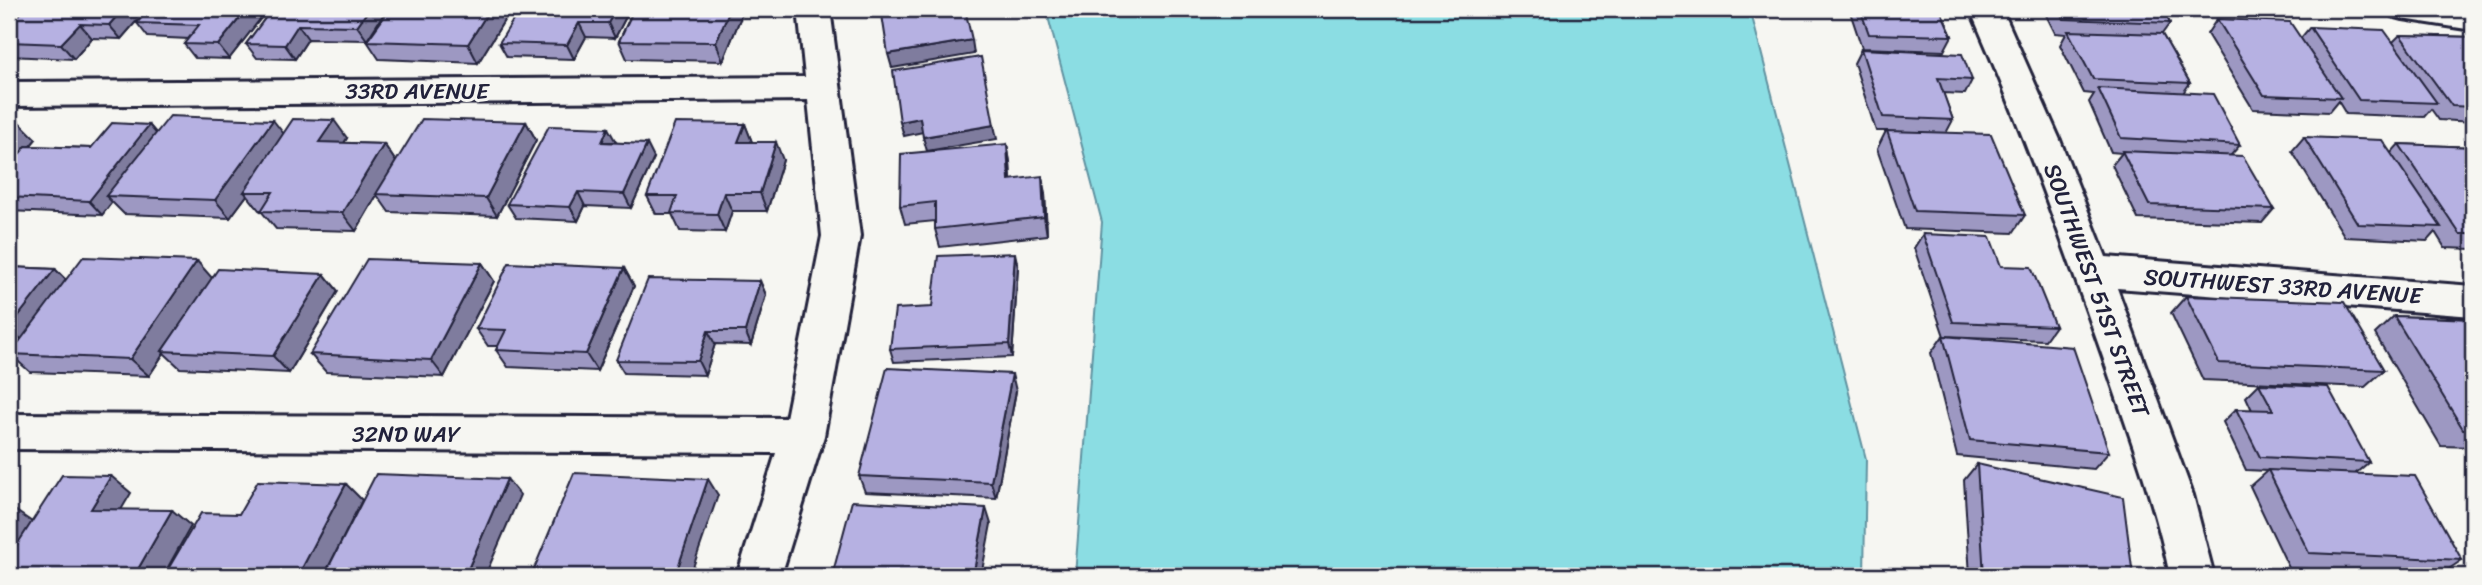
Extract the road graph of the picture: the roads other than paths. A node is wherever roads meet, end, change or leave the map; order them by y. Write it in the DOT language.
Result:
graph roads {
  1 [pos="814,9"];
  2 [pos="1986,9"];
  3 [pos="2403,9"];
  4 [pos="2473,20"];
  5 [pos="825,88"];
  6 [pos="9,94"];
  7 [pos="2092,271"];
  8 [pos="2473,301"];
  9 [pos="9,432"];
  10 [pos="803,436"];
  11 [pos="759,576"];
  12 [pos="2192,576"];
  1 -- 5 [label="street"];
  2 -- 7 [label="street, SOUTHWEST 51ST STREET"];
  3 -- 4 [label="street"];
  5 -- 6 [label="street, 33RD AVENUE"];
  5 -- 10 [label="street"];
  7 -- 8 [label="street, SOUTHWEST 33RD AVENUE"];
  7 -- 12 [label="street, SOUTHWEST 51ST STREET"];
  9 -- 10 [label="street, 32ND WAY"];
  10 -- 11 [label="street"];
}
